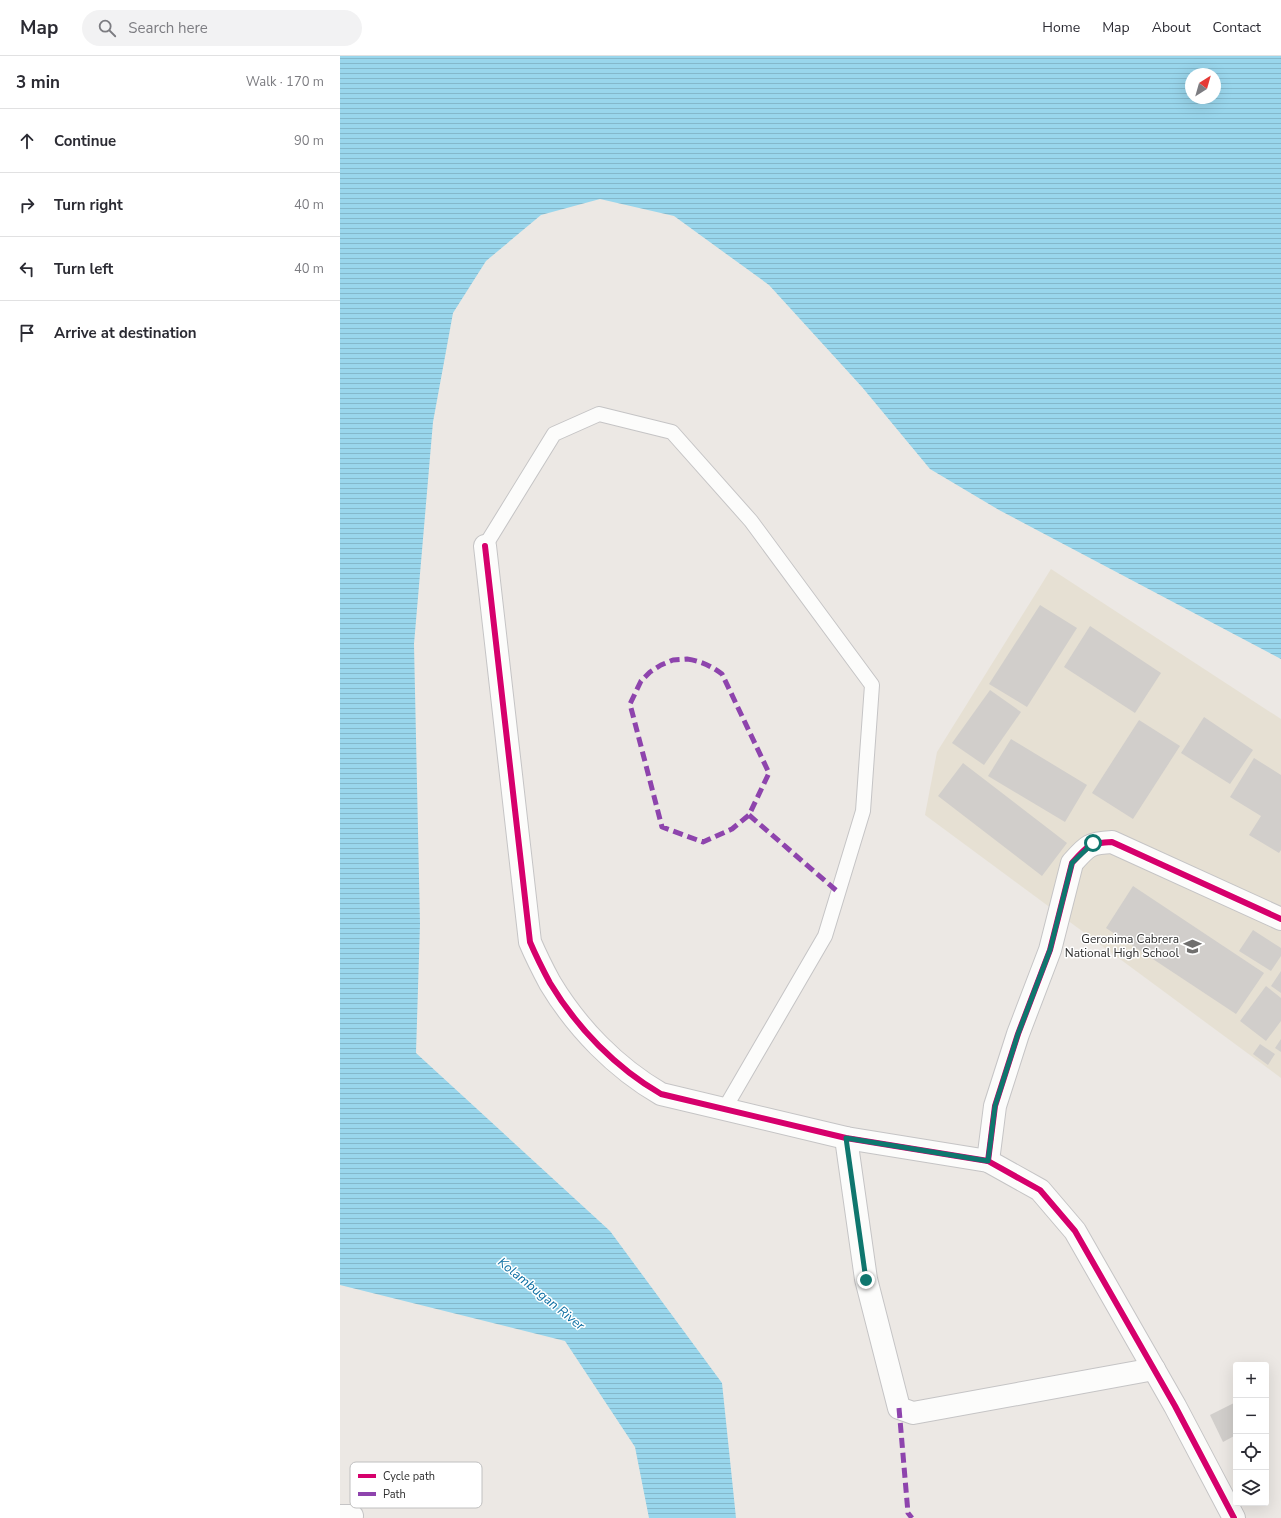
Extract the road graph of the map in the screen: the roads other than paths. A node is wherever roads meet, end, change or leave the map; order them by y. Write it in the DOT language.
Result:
graph roads {
  1 [pos="485,546"];
  2 [pos="1281,919"];
  3 [pos="725,1108"];
  4 [pos="846,1138"];
  5 [pos="988,1161"];
  6 [pos="1154,1369"];
  7 [pos="1234,1518"];
  1 -- 3 [label="street"];
  1 -- 3 [label="lane"];
  2 -- 5 [label="street"];
  3 -- 4 [label="street"];
  4 -- 5 [label="street"];
  4 -- 6 [label="street"];
  5 -- 6 [label="street"];
  6 -- 7 [label="street"];
}
